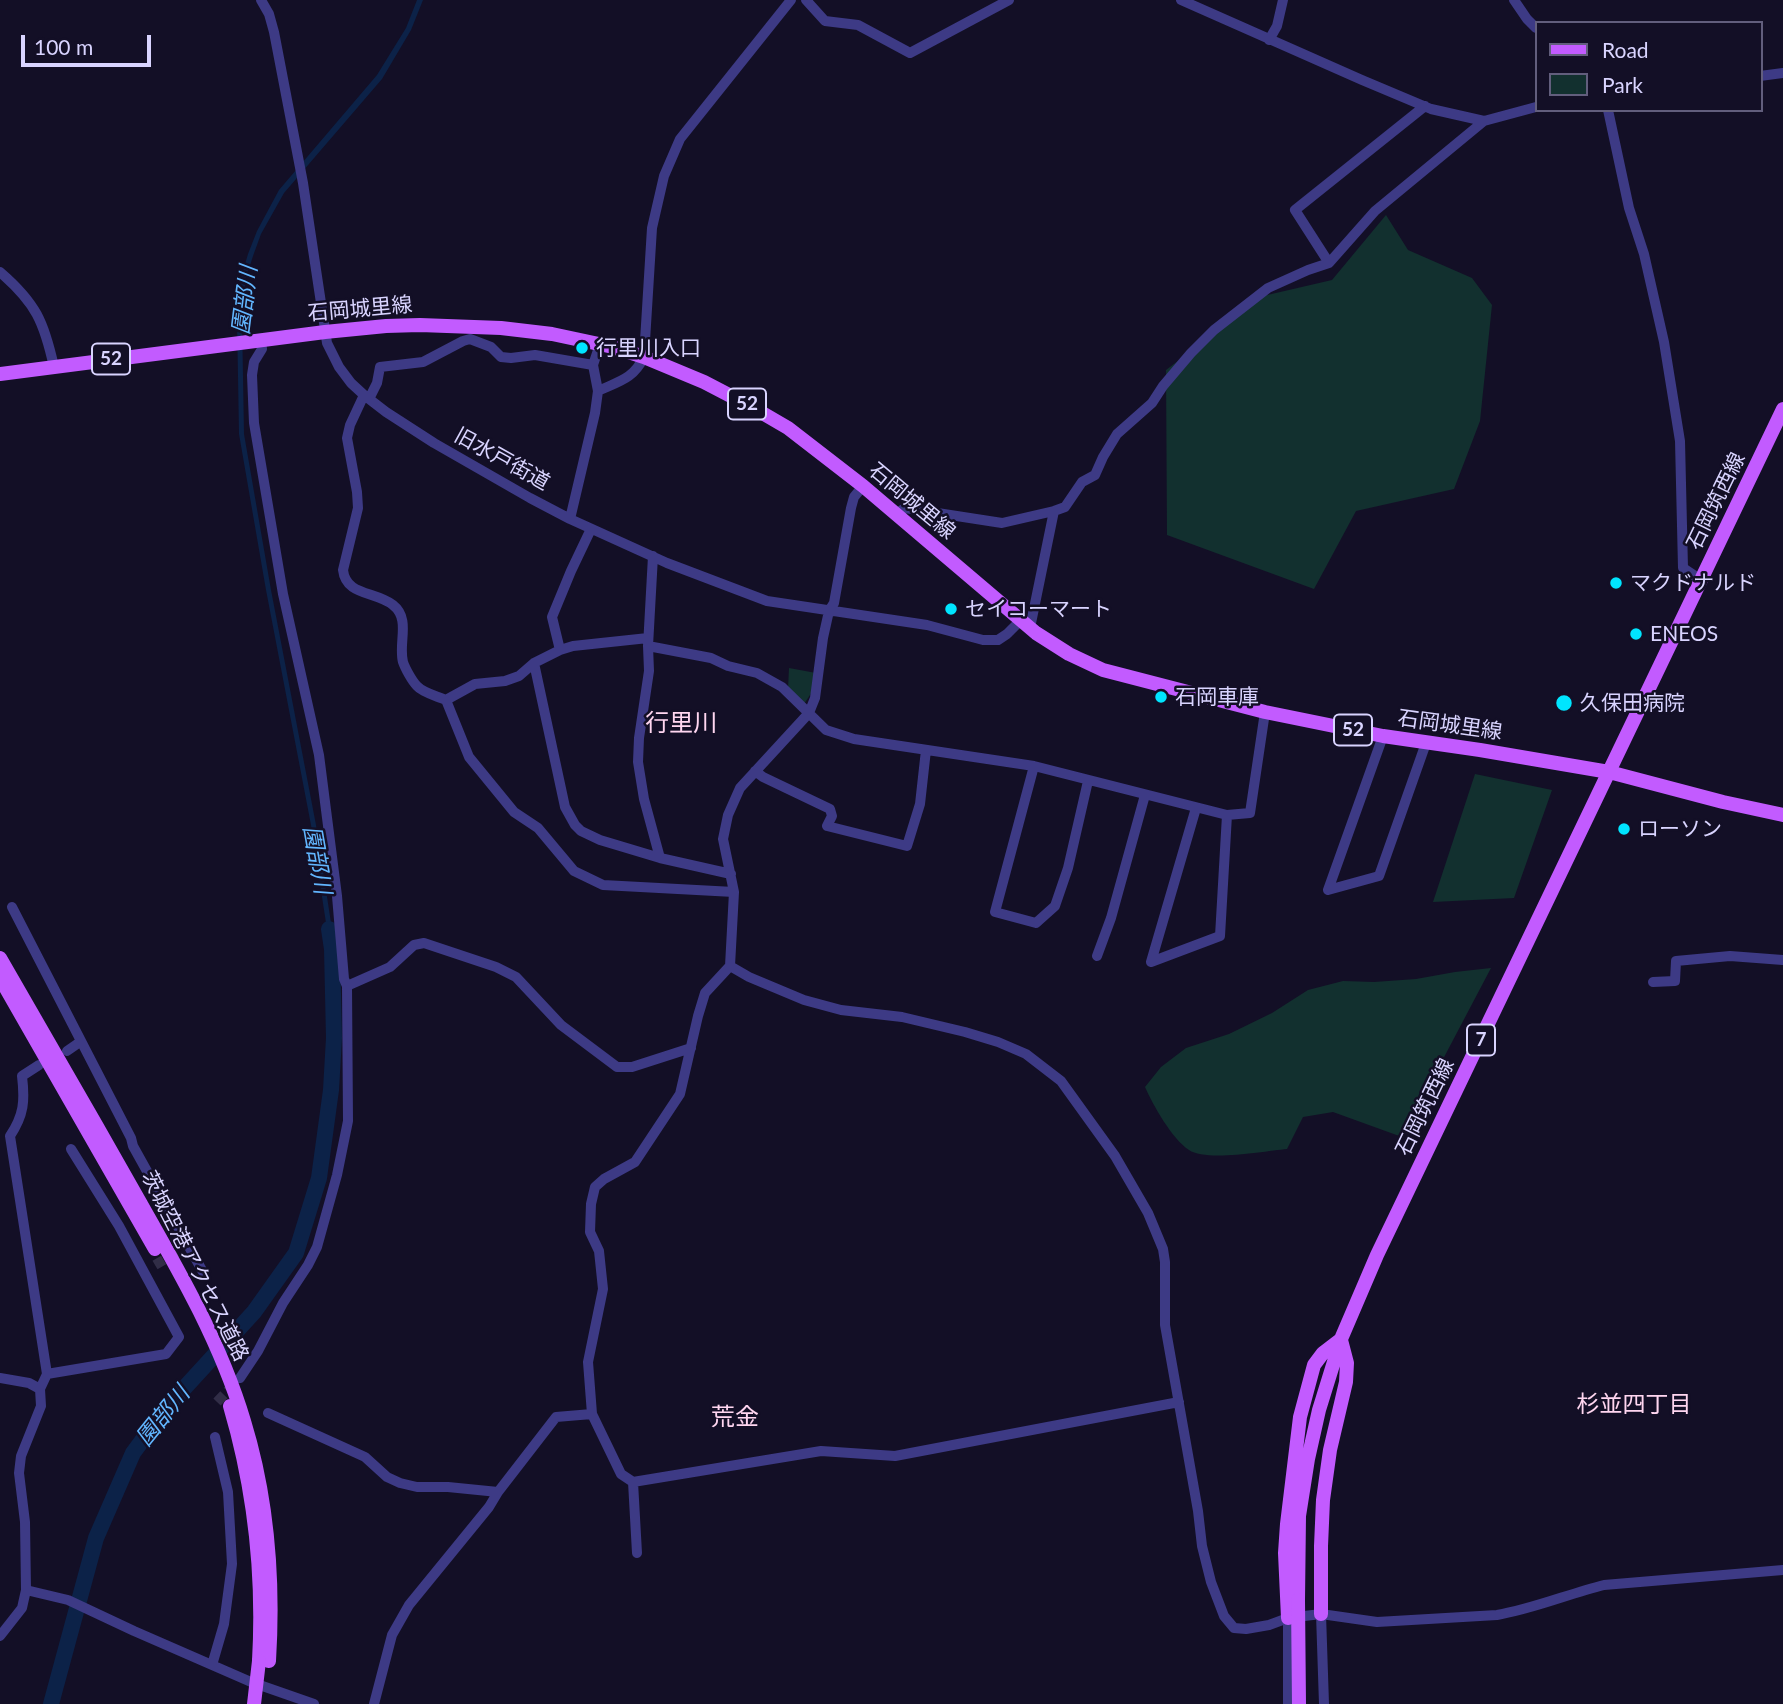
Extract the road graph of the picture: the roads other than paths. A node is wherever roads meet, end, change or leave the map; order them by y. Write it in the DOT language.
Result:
graph roads {
  1 [pos="261,0"];
  2 [pos="791,0"];
  3 [pos="806,0"];
  4 [pos="1009,0"];
  5 [pos="1181,0"];
  6 [pos="1283,0"];
  7 [pos="1514,0"];
  8 [pos="1534,26"];
  9 [pos="1269,40"];
  10 [pos="1783,73"];
  11 [pos="1762,76"];
  12 [pos="1425,106"];
  13 [pos="1534,108"];
  14 [pos="1608,112"];
  15 [pos="1484,121"];
  16 [pos="1329,263"];
  17 [pos="0,272"];
  18 [pos="325,332"];
  19 [pos="257,341"];
  20 [pos="600,344"];
  21 [pos="645,357"];
  22 [pos="593,365"];
  23 [pos="54,366"];
  24 [pos="0,373"];
  25 [pos="598,391"];
  26 [pos="366,397"];
  27 [pos="1783,409"];
  28 [pos="863,486"];
  29 [pos="1054,511"];
  30 [pos="896,514"];
  31 [pos="570,519"];
  32 [pos="592,529"];
  33 [pos="653,556"];
  34 [pos="1701,580"];
  35 [pos="829,611"];
  36 [pos="1025,624"];
  37 [pos="648,642"];
  38 [pos="560,650"];
  39 [pos="534,663"];
  40 [pos="446,700"];
  41 [pos="1265,712"];
  42 [pos="809,713"];
  43 [pos="1383,736"];
  44 [pos="1426,743"];
  45 [pos="926,750"];
  46 [pos="1034,766"];
  47 [pos="755,771"];
  48 [pos="1609,772"];
  49 [pos="1088,780"];
  50 [pos="1145,795"];
  51 [pos="1196,808"];
  52 [pos="1227,815"];
  53 [pos="1783,815"];
  54 [pos="660,858"];
  55 [pos="731,874"];
  56 [pos="734,892"];
  57 [pos="12,907"];
  58 [pos="1097,956"];
  59 [pos="0,958"];
  60 [pos="1783,960"];
  61 [pos="730,966"];
  62 [pos="0,978"];
  63 [pos="1653,982"];
  64 [pos="347,986"];
  65 [pos="80,1042"];
  66 [pos="691,1048"];
  67 [pos="66,1051"];
  68 [pos="39,1065"];
  69 [pos="71,1149"];
  70 [pos="202,1272"];
  71 [pos="1341,1339"];
  72 [pos="212,1347"];
  73 [pos="47,1374"];
  74 [pos="0,1378"];
  75 [pos="230,1378"];
  76 [pos="40,1389"];
  77 [pos="1179,1402"];
  78 [pos="268,1413"];
  79 [pos="592,1414"];
  80 [pos="215,1437"];
  81 [pos="634,1482"];
  82 [pos="498,1492"];
  83 [pos="637,1553"];
  84 [pos="1783,1570"];
  85 [pos="26,1590"];
  86 [pos="1321,1614"];
  87 [pos="1288,1618"];
  88 [pos="0,1636"];
  89 [pos="264,1661"];
  90 [pos="212,1665"];
  91 [pos="254,1704"];
  92 [pos="264,1704"];
  93 [pos="314,1704"];
  94 [pos="374,1704"];
  95 [pos="1288,1704"];
  96 [pos="1299,1704"];
  97 [pos="1324,1704"];
  1 -- 18 [label="street, 旧水戸街道"];
  2 -- 21 [label="street"];
  3 -- 4 [label="street"];
  5 -- 9 [label="street"];
  6 -- 9 [label="street"];
  7 -- 8 [label="street"];
  9 -- 12 [label="street"];
  10 -- 11 [label="street"];
  12 -- 15 [label="street"];
  12 -- 16 [label="street"];
  13 -- 15 [label="street"];
  14 -- 34 [label="street"];
  15 -- 16 [label="street"];
  16 -- 29 [label="street"];
  17 -- 23 [label="street"];
  18 -- 19 [label="main road, 石岡城里線 / 52"];
  18 -- 20 [label="main road, 石岡城里線 / 52"];
  18 -- 26 [label="street, 旧水戸街道"];
  19 -- 23 [label="main road, 石岡城里線 / 52"];
  19 -- 64 [label="street"];
  20 -- 21 [label="main road, 石岡城里線 / 52"];
  20 -- 22 [label="street"];
  21 -- 25 [label="street"];
  21 -- 28 [label="main road, 石岡城里線 / 52"];
  22 -- 25 [label="street"];
  22 -- 26 [label="street"];
  23 -- 24 [label="main road, 石岡城里線 / 52"];
  25 -- 31 [label="street"];
  26 -- 31 [label="street, 旧水戸街道"];
  26 -- 40 [label="street"];
  27 -- 34 [label="main road, 石岡筑西線 / 7"];
  28 -- 30 [label="main road, 石岡城里線 / 52"];
  28 -- 35 [label="street"];
  29 -- 30 [label="street"];
  29 -- 36 [label="street"];
  30 -- 36 [label="main road, 石岡城里線 / 52"];
  31 -- 32 [label="street, 旧水戸街道"];
  32 -- 33 [label="street, 旧水戸街道"];
  32 -- 38 [label="street"];
  33 -- 35 [label="street, 旧水戸街道"];
  33 -- 37 [label="street"];
  34 -- 48 [label="main road, 石岡筑西線 / 7"];
  35 -- 36 [label="street, 旧水戸街道"];
  35 -- 42 [label="street"];
  36 -- 41 [label="main road, 石岡城里線 / 52"];
  37 -- 38 [label="street"];
  37 -- 42 [label="street"];
  37 -- 54 [label="street"];
  38 -- 39 [label="street"];
  39 -- 40 [label="street"];
  39 -- 54 [label="street"];
  40 -- 56 [label="street"];
  41 -- 43 [label="main road, 石岡城里線 / 52"];
  41 -- 52 [label="street"];
  42 -- 45 [label="street"];
  42 -- 47 [label="street"];
  43 -- 44 [label="main road, 石岡城里線 / 52"];
  43 -- 44 [label="street"];
  44 -- 48 [label="main road, 石岡城里線 / 52"];
  45 -- 46 [label="street"];
  45 -- 47 [label="street"];
  46 -- 49 [label="street"];
  46 -- 49 [label="street"];
  47 -- 55 [label="street"];
  48 -- 53 [label="main road, 石岡城里線 / 52"];
  48 -- 71 [label="main road, 石岡筑西線 / 7"];
  49 -- 50 [label="street"];
  50 -- 51 [label="street"];
  50 -- 58 [label="street"];
  51 -- 52 [label="street"];
  51 -- 52 [label="street"];
  54 -- 55 [label="street"];
  55 -- 56 [label="street"];
  56 -- 61 [label="street"];
  57 -- 65 [label="street"];
  59 -- 72 [label="main road, 茨城空港アクセス道路"];
  60 -- 63 [label="street"];
  61 -- 66 [label="street"];
  61 -- 77 [label="street"];
  62 -- 72 [label="main road, 茨城空港アクセス道路"];
  64 -- 66 [label="street"];
  64 -- 75 [label="street"];
  65 -- 67 [label="street"];
  65 -- 70 [label="street"];
  66 -- 79 [label="street"];
  68 -- 73 [label="street"];
  69 -- 73 [label="street"];
  71 -- 86 [label="main road"];
  71 -- 87 [label="main road"];
  71 -- 96 [label="main road, 石岡筑西線 / 7, bridge"];
  72 -- 75 [label="main road, 茨城空港アクセス道路"];
  73 -- 76 [label="street"];
  74 -- 76 [label="street"];
  75 -- 89 [label="main road, 茨城空港アクセス道路"];
  76 -- 85 [label="street"];
  77 -- 81 [label="street"];
  77 -- 87 [label="street"];
  78 -- 82 [label="street"];
  79 -- 81 [label="street"];
  79 -- 82 [label="street"];
  80 -- 90 [label="street"];
  81 -- 83 [label="street"];
  82 -- 94 [label="street"];
  84 -- 86 [label="street"];
  85 -- 88 [label="street"];
  85 -- 90 [label="street"];
  86 -- 87 [label="street"];
  86 -- 97 [label="street"];
  87 -- 95 [label="street"];
  89 -- 91 [label="main road, 茨城空港アクセス道路, bridge"];
  89 -- 92 [label="main road, 茨城空港アクセス道路"];
  90 -- 93 [label="street"];
}
